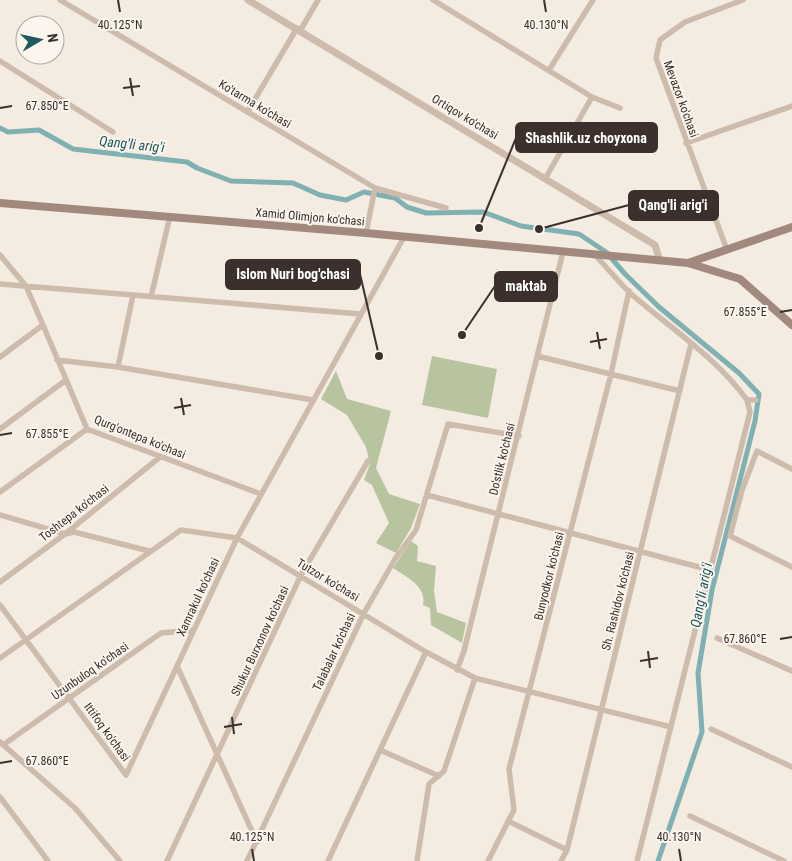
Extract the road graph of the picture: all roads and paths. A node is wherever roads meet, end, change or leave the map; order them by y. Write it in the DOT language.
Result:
graph roads {
  1 [pos="60,0"];
  2 [pos="248,0"];
  3 [pos="318,0"];
  4 [pos="433,0"];
  5 [pos="593,0"];
  6 [pos="743,0"];
  7 [pos="299,30"];
  8 [pos="0,61"];
  9 [pos="549,70"];
  10 [pos="592,98"];
  11 [pos="792,106"];
  12 [pos="620,108"];
  13 [pos="248,111"];
  14 [pos="113,132"];
  15 [pos="686,142"];
  16 [pos="545,179"];
  17 [pos="375,192"];
  18 [pos="0,202"];
  19 [pos="446,208"];
  20 [pos="170,216"];
  21 [pos="792,227"];
  22 [pos="366,233"];
  23 [pos="404,237"];
  24 [pos="727,250"];
  25 [pos="563,252"];
  26 [pos="0,255"];
  27 [pos="596,256"];
  28 [pos="660,261"];
  29 [pos="688,264"];
  30 [pos="0,284"];
  31 [pos="26,286"];
  32 [pos="629,292"];
  33 [pos="133,295"];
  34 [pos="151,297"];
  35 [pos="360,314"];
  36 [pos="43,325"];
  37 [pos="792,325"];
  38 [pos="691,344"];
  39 [pos="537,356"];
  40 [pos="0,357"];
  41 [pos="57,360"];
  42 [pos="118,367"];
  43 [pos="611,374"];
  44 [pos="66,380"];
  45 [pos="680,391"];
  46 [pos="314,400"];
  47 [pos="747,400"];
  48 [pos="756,400"];
  49 [pos="0,429"];
  50 [pos="87,429"];
  51 [pos="519,436"];
  52 [pos="160,457"];
  53 [pos="368,461"];
  54 [pos="792,469"];
  55 [pos="0,492"];
  56 [pos="261,494"];
  57 [pos="427,495"];
  58 [pos="0,515"];
  59 [pos="498,515"];
  60 [pos="570,533"];
  61 [pos="65,534"];
  62 [pos="237,538"];
  63 [pos="641,551"];
  64 [pos="149,552"];
  65 [pos="792,566"];
  66 [pos="710,570"];
  67 [pos="301,575"];
  68 [pos="0,582"];
  69 [pos="0,604"];
  70 [pos="364,613"];
  71 [pos="194,630"];
  72 [pos="717,638"];
  73 [pos="26,639"];
  74 [pos="426,652"];
  75 [pos="0,658"];
  76 [pos="177,666"];
  77 [pos="457,670"];
  78 [pos="792,671"];
  79 [pos="475,678"];
  80 [pos="530,692"];
  81 [pos="70,698"];
  82 [pos="602,710"];
  83 [pos="670,727"];
  84 [pos="711,729"];
  85 [pos="2,744"];
  86 [pos="380,750"];
  87 [pos="217,756"];
  88 [pos="792,767"];
  89 [pos="439,776"];
  90 [pos="0,797"];
  91 [pos="690,816"];
  92 [pos="508,821"];
  93 [pos="257,842"];
  94 [pos="567,850"];
  95 [pos="48,861"];
  96 [pos="120,861"];
  97 [pos="168,861"];
  98 [pos="247,861"];
  99 [pos="328,861"];
  100 [pos="417,861"];
  101 [pos="488,861"];
  102 [pos="561,861"];
  103 [pos="636,861"];
  104 [pos="784,861"];
  1 -- 13 [label="street, Ko'tarma ko'chasi"];
  2 -- 7 [label="street, Ortiqov ko'chasi"];
  3 -- 7 [label="street"];
  4 -- 9 [label="street"];
  5 -- 9 [label="street"];
  6 -- 15 [label="street, Mevazor ko'chasi"];
  7 -- 13 [label="street"];
  7 -- 16 [label="street, Ortiqov ko'chasi"];
  8 -- 14 [label="street"];
  9 -- 10 [label="street"];
  10 -- 12 [label="street"];
  10 -- 16 [label="street"];
  11 -- 15 [label="street"];
  13 -- 17 [label="street, Ko'tarma ko'chasi"];
  15 -- 24 [label="street, Mevazor ko'chasi"];
  16 -- 28 [label="street, Ortiqov ko'chasi"];
  17 -- 19 [label="street, Ko'tarma ko'chasi"];
  17 -- 22 [label="street"];
  18 -- 20 [label="main road, Xamid Olimjon ko'chasi"];
  20 -- 22 [label="main road, Xamid Olimjon ko'chasi"];
  20 -- 34 [label="street"];
  21 -- 24 [label="main road"];
  22 -- 23 [label="main road, Xamid Olimjon ko'chasi"];
  23 -- 25 [label="main road, Xamid Olimjon ko'chasi"];
  23 -- 35 [label="street, Xamrakul ko'chasi"];
  24 -- 29 [label="main road"];
  25 -- 27 [label="main road, Xamid Olimjon ko'chasi"];
  25 -- 39 [label="street, Do'stlik ko'chasi"];
  26 -- 31 [label="street, Qurg'ontepa ko'chasi"];
  27 -- 28 [label="main road, Xamid Olimjon ko'chasi"];
  27 -- 32 [label="street"];
  28 -- 29 [label="main road"];
  29 -- 37 [label="main road"];
  30 -- 31 [label="street"];
  31 -- 33 [label="street"];
  31 -- 36 [label="street, Qurg'ontepa ko'chasi"];
  32 -- 38 [label="street"];
  32 -- 43 [label="street, Bunyodkor ko'chasi"];
  33 -- 34 [label="street"];
  33 -- 42 [label="street"];
  34 -- 35 [label="street"];
  35 -- 46 [label="street, Xamrakul ko'chasi"];
  36 -- 40 [label="street"];
  36 -- 41 [label="street, Qurg'ontepa ko'chasi"];
  38 -- 45 [label="street, Sh. Rashidov ko'chasi"];
  38 -- 47 [label="street"];
  39 -- 43 [label="street"];
  39 -- 51 [label="street, Do'stlik ko'chasi"];
  41 -- 42 [label="street"];
  41 -- 44 [label="street, Qurg'ontepa ko'chasi"];
  42 -- 46 [label="street"];
  43 -- 45 [label="street"];
  43 -- 60 [label="street, Bunyodkor ko'chasi"];
  44 -- 49 [label="street"];
  44 -- 50 [label="street, Qurg'ontepa ko'chasi"];
  45 -- 63 [label="street, Sh. Rashidov ko'chasi"];
  46 -- 56 [label="street, Xamrakul ko'chasi"];
  47 -- 48 [label="street"];
  47 -- 66 [label="street"];
  50 -- 52 [label="street, Qurg'ontepa ko'chasi"];
  50 -- 55 [label="street"];
  51 -- 57 [label="street, Talabalar ko'chasi"];
  51 -- 59 [label="street, Do'stlik ko'chasi"];
  52 -- 56 [label="street, Qurg'ontepa ko'chasi"];
  52 -- 61 [label="street, Toshtepa ko'chasi"];
  53 -- 67 [label="street, Shukur Burxonov ko'chasi"];
  54 -- 65 [label="street"];
  56 -- 62 [label="street, Xamrakul ko'chasi"];
  57 -- 59 [label="street"];
  57 -- 70 [label="street, Talabalar ko'chasi"];
  58 -- 61 [label="street"];
  59 -- 60 [label="street"];
  59 -- 77 [label="street, Do'stlik ko'chasi"];
  60 -- 63 [label="street"];
  60 -- 80 [label="street, Bunyodkor ko'chasi"];
  61 -- 64 [label="street"];
  61 -- 68 [label="street, Toshtepa ko'chasi"];
  62 -- 64 [label="street, Tutzor ko'chasi"];
  62 -- 67 [label="street, Tutzor ko'chasi"];
  62 -- 71 [label="street, Xamrakul ko'chasi"];
  63 -- 66 [label="street"];
  63 -- 82 [label="street, Sh. Rashidov ko'chasi"];
  64 -- 73 [label="street, Tutzor ko'chasi"];
  66 -- 83 [label="street"];
  67 -- 70 [label="street, Tutzor ko'chasi"];
  67 -- 87 [label="street, Shukur Burxonov ko'chasi"];
  69 -- 73 [label="street, Ittifoq ko'chasi"];
  70 -- 74 [label="street, Tutzor ko'chasi"];
  70 -- 93 [label="street, Talabalar ko'chasi"];
  71 -- 76 [label="street, Xamrakul ko'chasi"];
  71 -- 81 [label="street, Uzunbuloq ko'chasi"];
  72 -- 78 [label="street"];
  73 -- 75 [label="street, Tutzor ko'chasi"];
  73 -- 81 [label="street, Ittifoq ko'chasi"];
  74 -- 77 [label="street, Tutzor ko'chasi"];
  74 -- 86 [label="street"];
  76 -- 81 [label="street, Ittifoq ko'chasi"];
  76 -- 87 [label="street"];
  77 -- 79 [label="street, Tutzor ko'chasi"];
  79 -- 80 [label="street, Tutzor ko'chasi"];
  79 -- 89 [label="street"];
  80 -- 82 [label="street, Tutzor ko'chasi"];
  80 -- 92 [label="street, Bunyodkor ko'chasi"];
  81 -- 85 [label="street, Uzunbuloq ko'chasi"];
  82 -- 83 [label="street, Tutzor ko'chasi"];
  82 -- 94 [label="street, Sh. Rashidov ko'chasi"];
  83 -- 103 [label="street"];
  84 -- 88 [label="street"];
  85 -- 96 [label="street"];
  86 -- 89 [label="street"];
  86 -- 99 [label="street"];
  87 -- 93 [label="street"];
  87 -- 97 [label="street, Shukur Burxonov ko'chasi"];
  89 -- 100 [label="street"];
  90 -- 95 [label="street"];
  91 -- 104 [label="street"];
  92 -- 94 [label="street"];
  92 -- 101 [label="street, Bunyodkor ko'chasi"];
  93 -- 98 [label="street, Talabalar ko'chasi"];
  94 -- 102 [label="street, Sh. Rashidov ko'chasi"];
}
